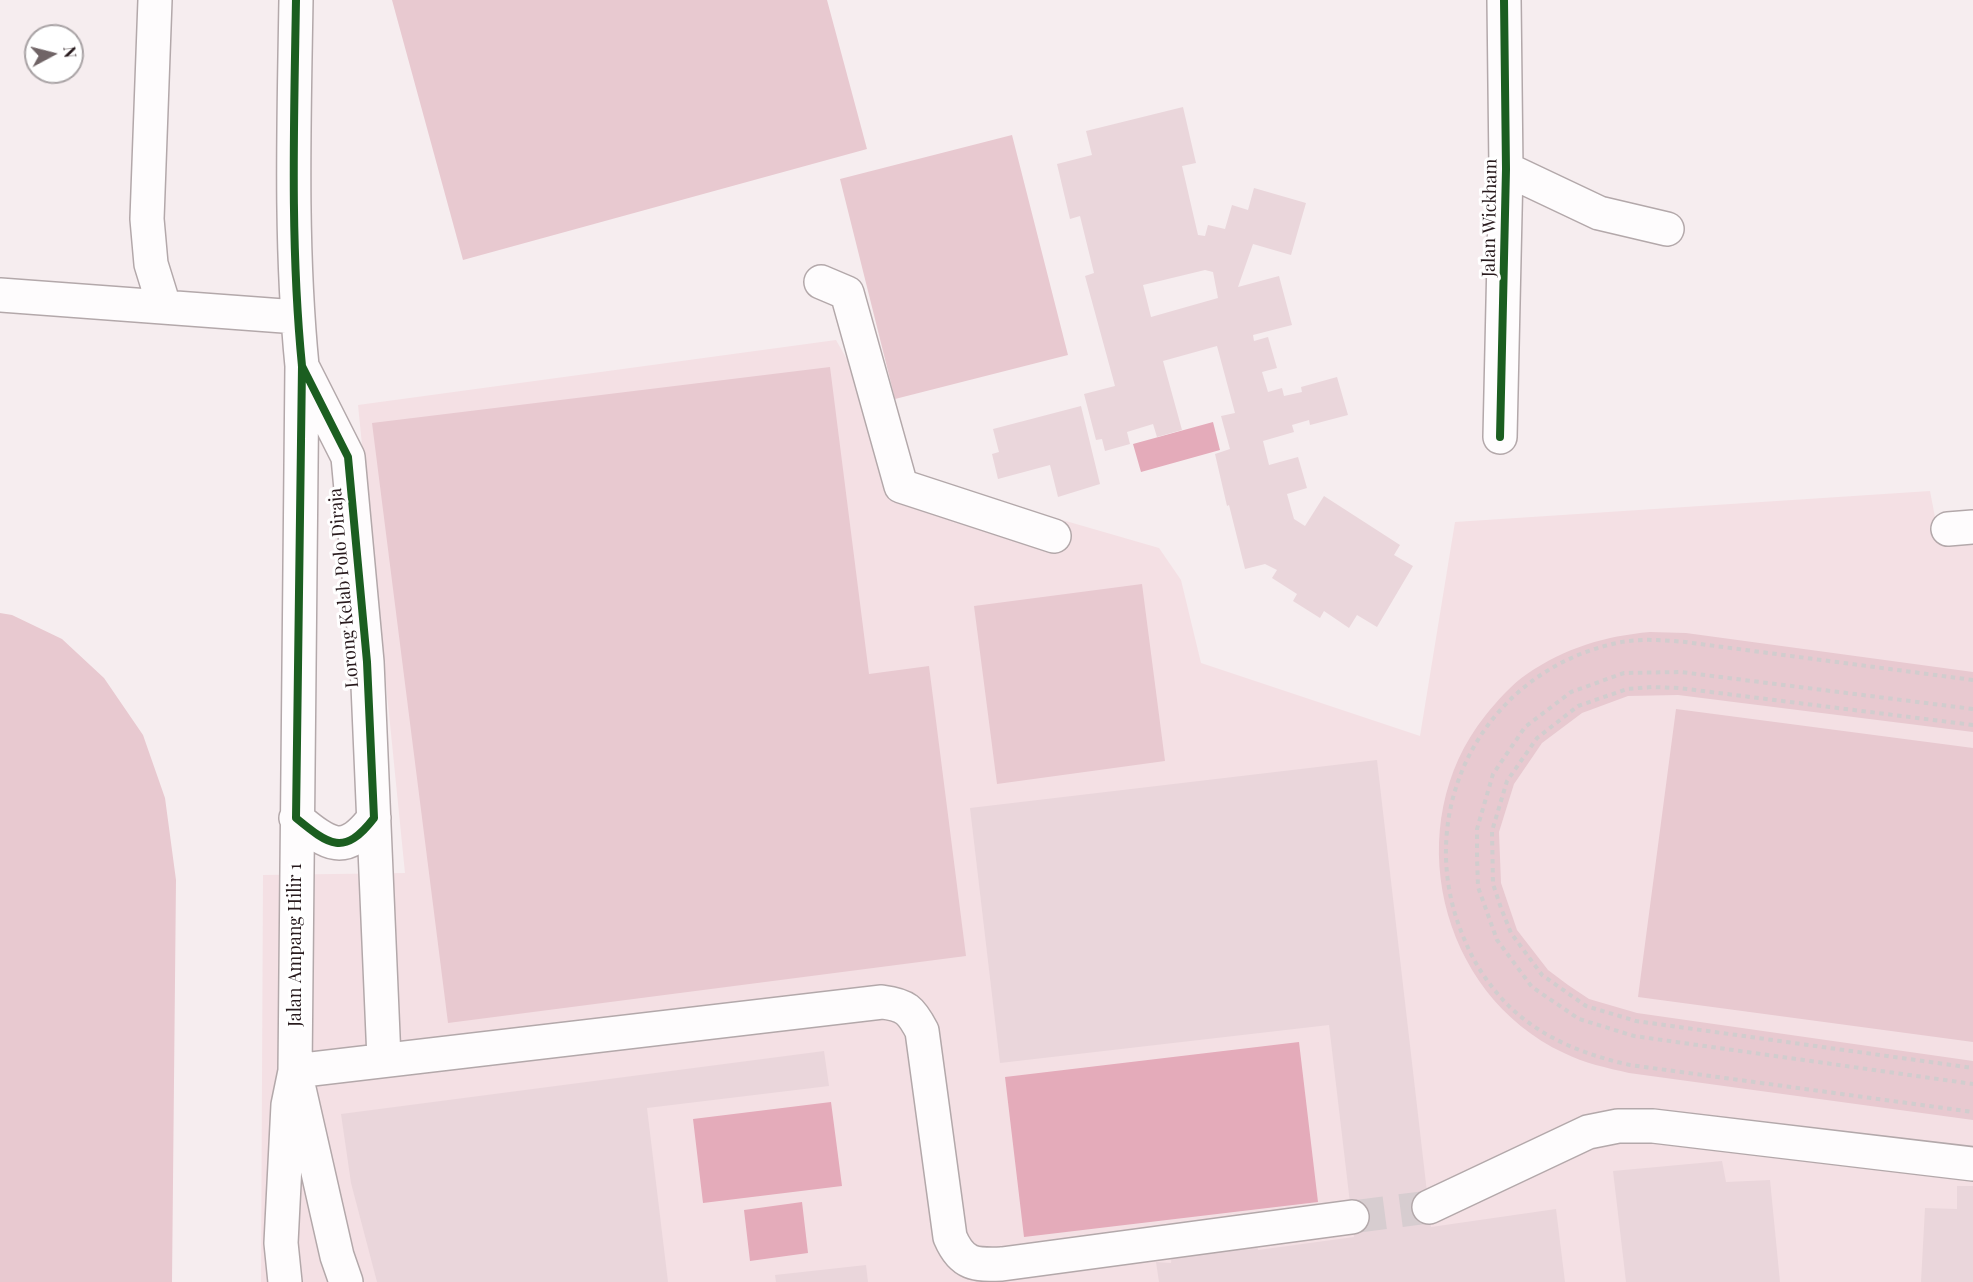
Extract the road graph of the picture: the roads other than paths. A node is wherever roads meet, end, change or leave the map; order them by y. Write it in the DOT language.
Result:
graph roads {
  1 [pos="155,0"];
  2 [pos="296,0"];
  3 [pos="1504,0"];
  4 [pos="1506,169"];
  5 [pos="1667,229"];
  6 [pos="821,282"];
  7 [pos="0,295"];
  8 [pos="164,306"];
  9 [pos="297,317"];
  10 [pos="302,366"];
  11 [pos="1500,437"];
  12 [pos="1054,536"];
  13 [pos="296,818"];
  14 [pos="374,818"];
  15 [pos="384,1059"];
  16 [pos="295,1071"];
  17 [pos="1973,1164"];
  18 [pos="1429,1207"];
  19 [pos="1352,1217"];
  20 [pos="285,1282"];
  21 [pos="346,1282"];
  1 -- 8 [label="street"];
  2 -- 9 [label="street, Lorong Kelab Polo Diraja"];
  3 -- 4 [label="street, Jalan Wickham"];
  4 -- 5 [label="street"];
  4 -- 11 [label="street, Jalan Wickham"];
  6 -- 12 [label="street"];
  7 -- 8 [label="street"];
  8 -- 9 [label="street"];
  9 -- 10 [label="street, Lorong Kelab Polo Diraja"];
  10 -- 13 [label="street, Lorong Kelab Polo Diraja"];
  10 -- 14 [label="street, Lorong Kelab Polo Diraja"];
  13 -- 14 [label="street"];
  13 -- 16 [label="street, Jalan Ampang Hilir 1"];
  14 -- 15 [label="street"];
  15 -- 16 [label="street"];
  15 -- 19 [label="street"];
  16 -- 20 [label="street"];
  16 -- 21 [label="street"];
  17 -- 18 [label="street"];
}
